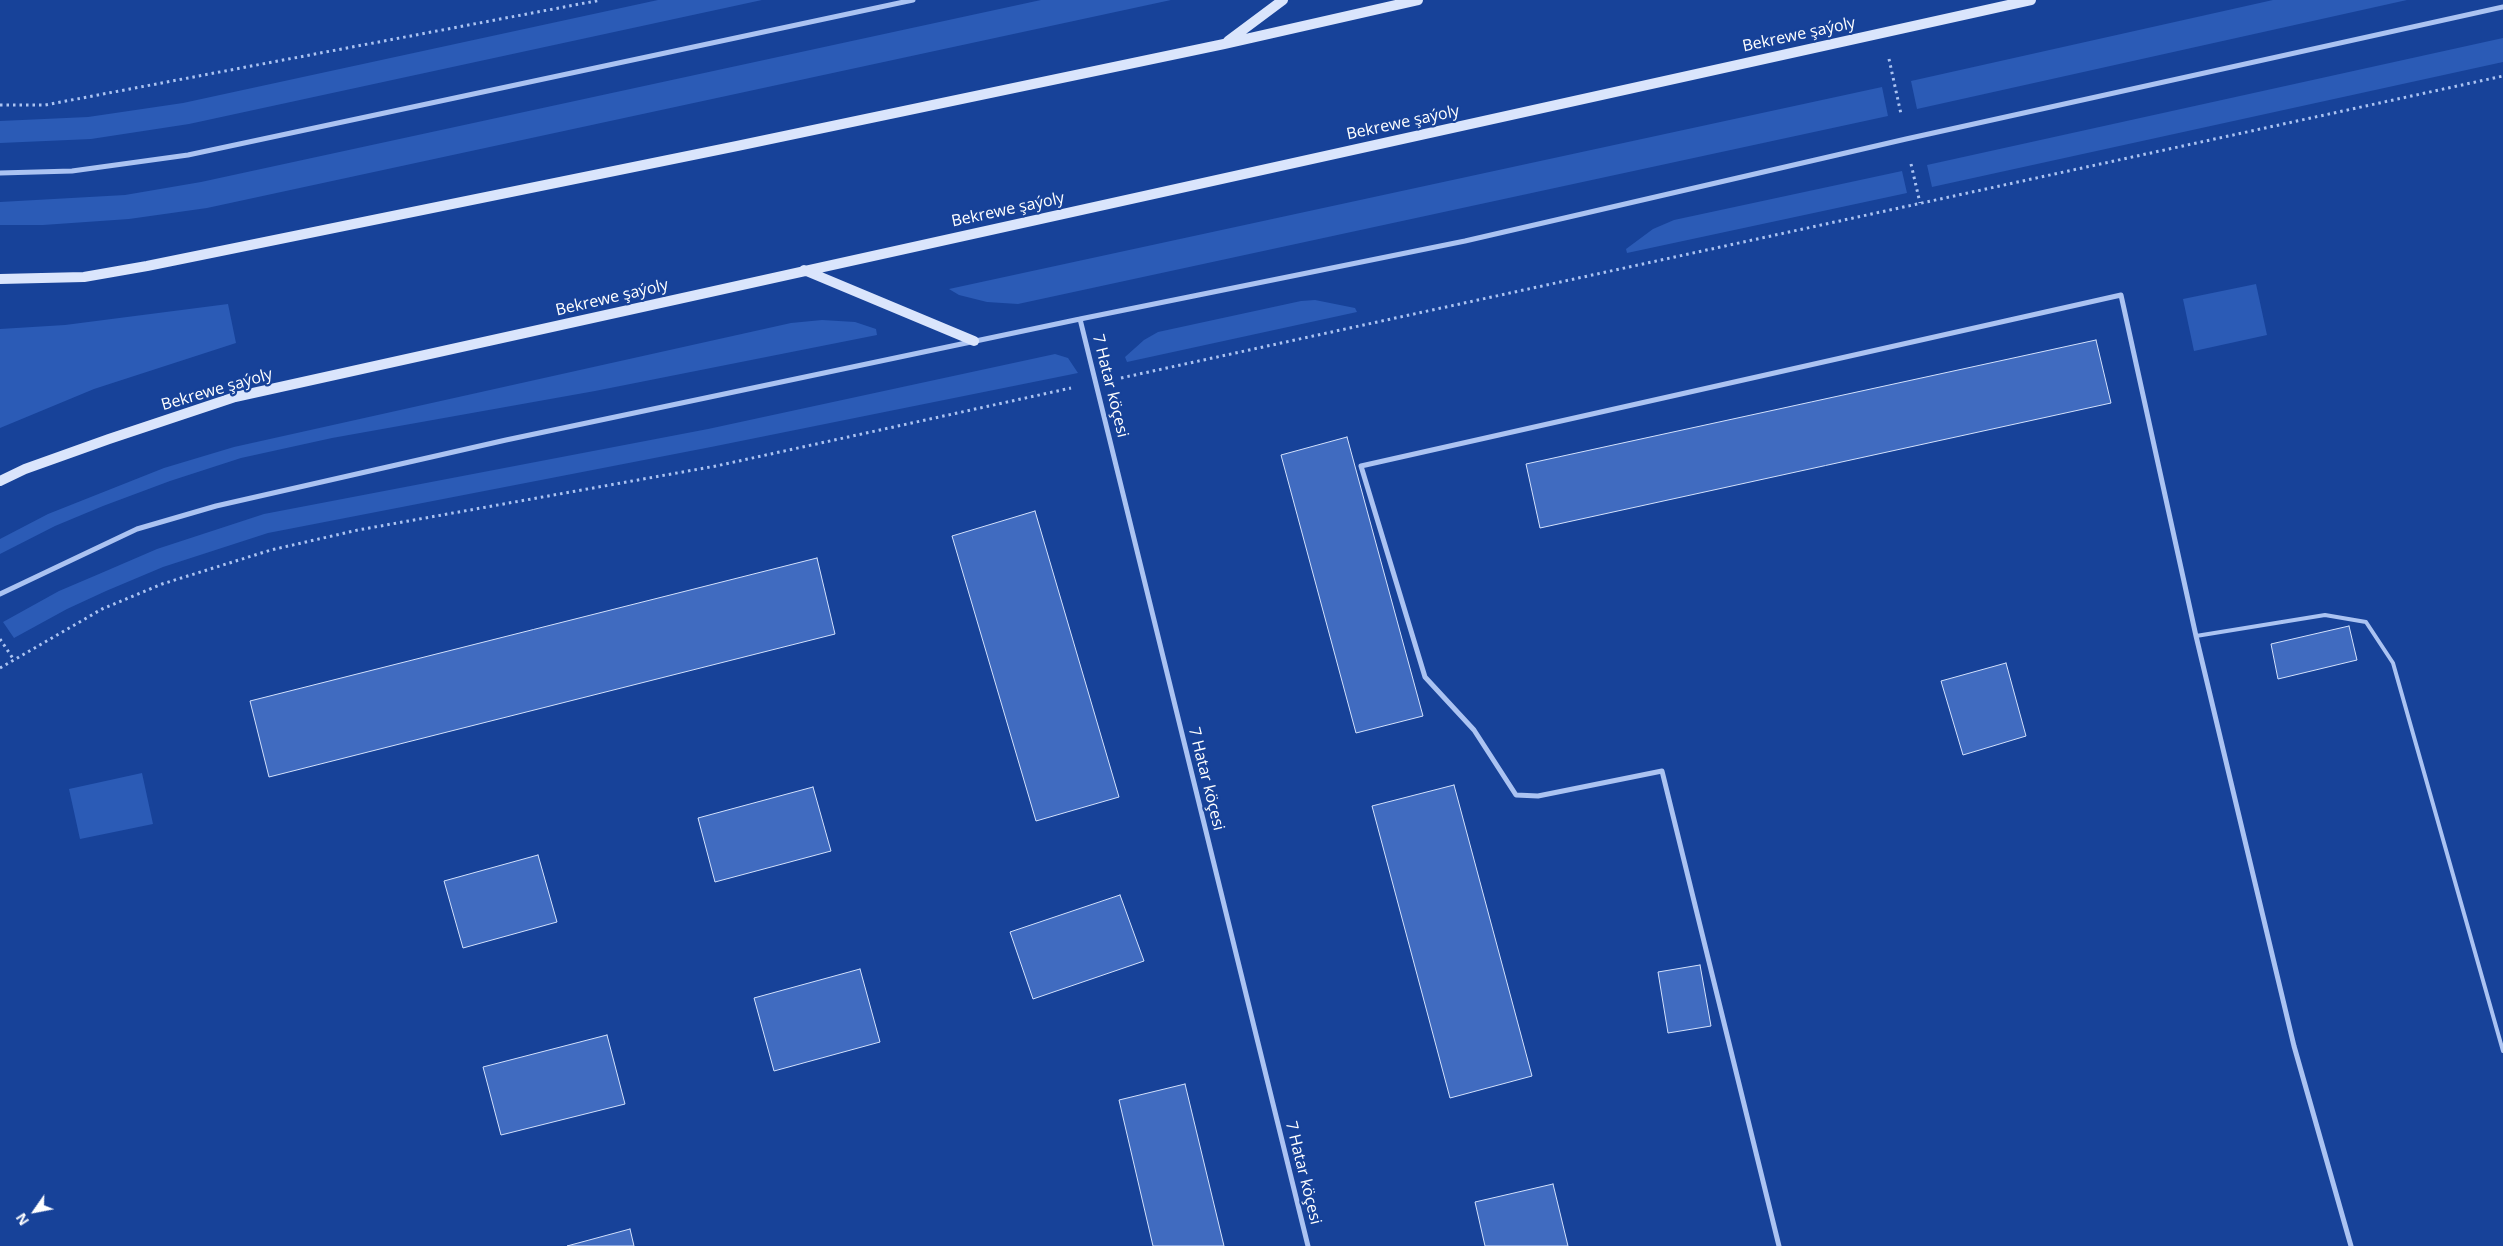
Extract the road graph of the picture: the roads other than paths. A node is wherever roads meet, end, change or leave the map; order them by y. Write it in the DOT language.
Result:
graph roads {
  1 [pos="913,0"];
  2 [pos="1283,0"];
  3 [pos="1418,0"];
  4 [pos="2031,0"];
  5 [pos="2503,7"];
  6 [pos="1224,44"];
  7 [pos="0,173"];
  8 [pos="804,270"];
  9 [pos="0,279"];
  10 [pos="1080,319"];
  11 [pos="974,341"];
  12 [pos="0,482"];
  13 [pos="0,594"];
  14 [pos="2196,636"];
  15 [pos="2503,1051"];
  16 [pos="1308,1246"];
  17 [pos="1778,1246"];
  18 [pos="2351,1246"];
  1 -- 7 [label="street"];
  2 -- 6 [label="main road"];
  3 -- 6 [label="main road"];
  4 -- 8 [label="main road, Bekrewe şaýoly"];
  5 -- 10 [label="street"];
  6 -- 9 [label="main road"];
  8 -- 11 [label="main road"];
  8 -- 12 [label="main road, Bekrewe şaýoly"];
  10 -- 11 [label="street"];
  10 -- 16 [label="street, 7 Hatar köçesi"];
  11 -- 13 [label="street"];
  14 -- 15 [label="lane"];
  14 -- 17 [label="street"];
  14 -- 18 [label="street"];
}
